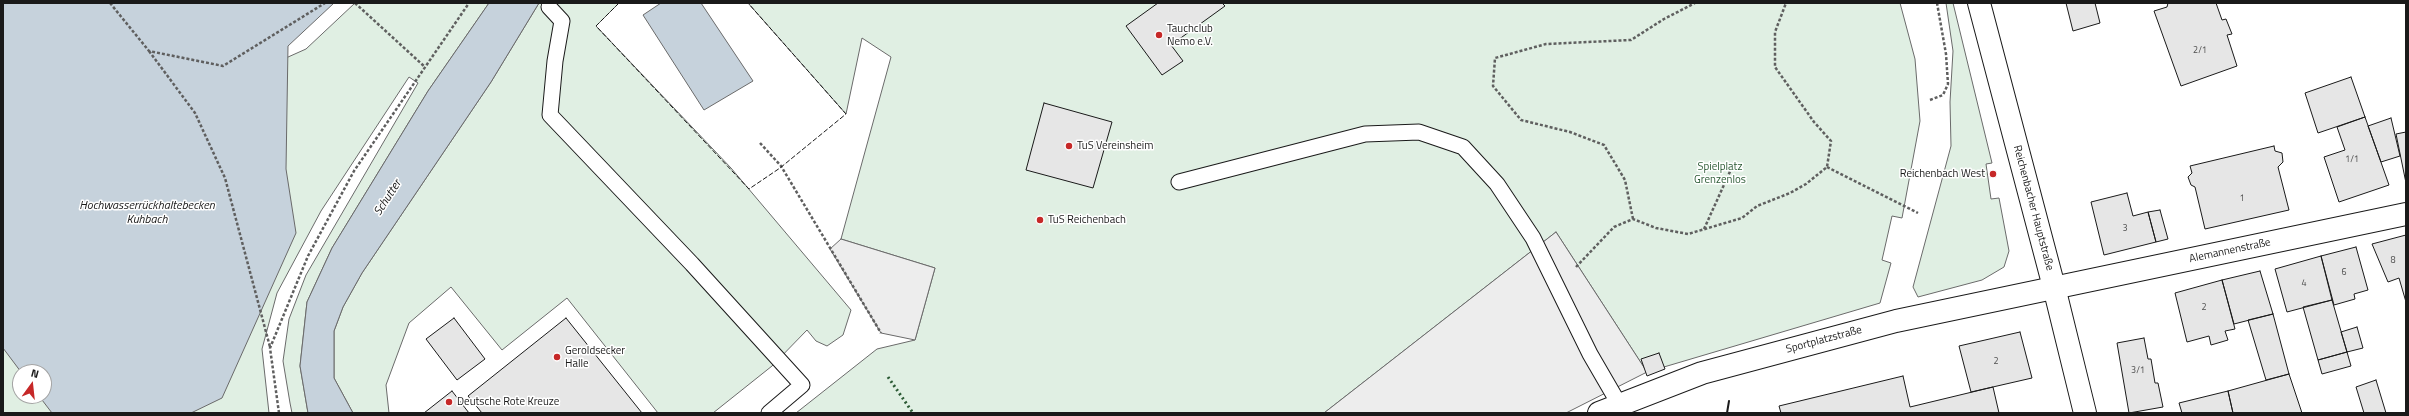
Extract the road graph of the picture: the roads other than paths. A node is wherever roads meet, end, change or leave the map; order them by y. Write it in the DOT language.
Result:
graph roads {
  1 [pos="1979,3"];
  2 [pos="549,7"];
  3 [pos="1178,182"];
  4 [pos="2406,214"];
  5 [pos="2054,287"];
  6 [pos="1619,404"];
  7 [pos="769,413"];
  8 [pos="1599,413"];
  9 [pos="2085,413"];
  1 -- 5 [label="street, Reichenbacher Hauptstraße"];
  2 -- 7 [label="lane"];
  3 -- 6 [label="lane"];
  4 -- 5 [label="street, Alemannenstraße"];
  5 -- 6 [label="street, Sportplatzstraße"];
  5 -- 9 [label="street, Reichenbacher Hauptstraße"];
  6 -- 8 [label="street, Sportplatzstraße"];
}
